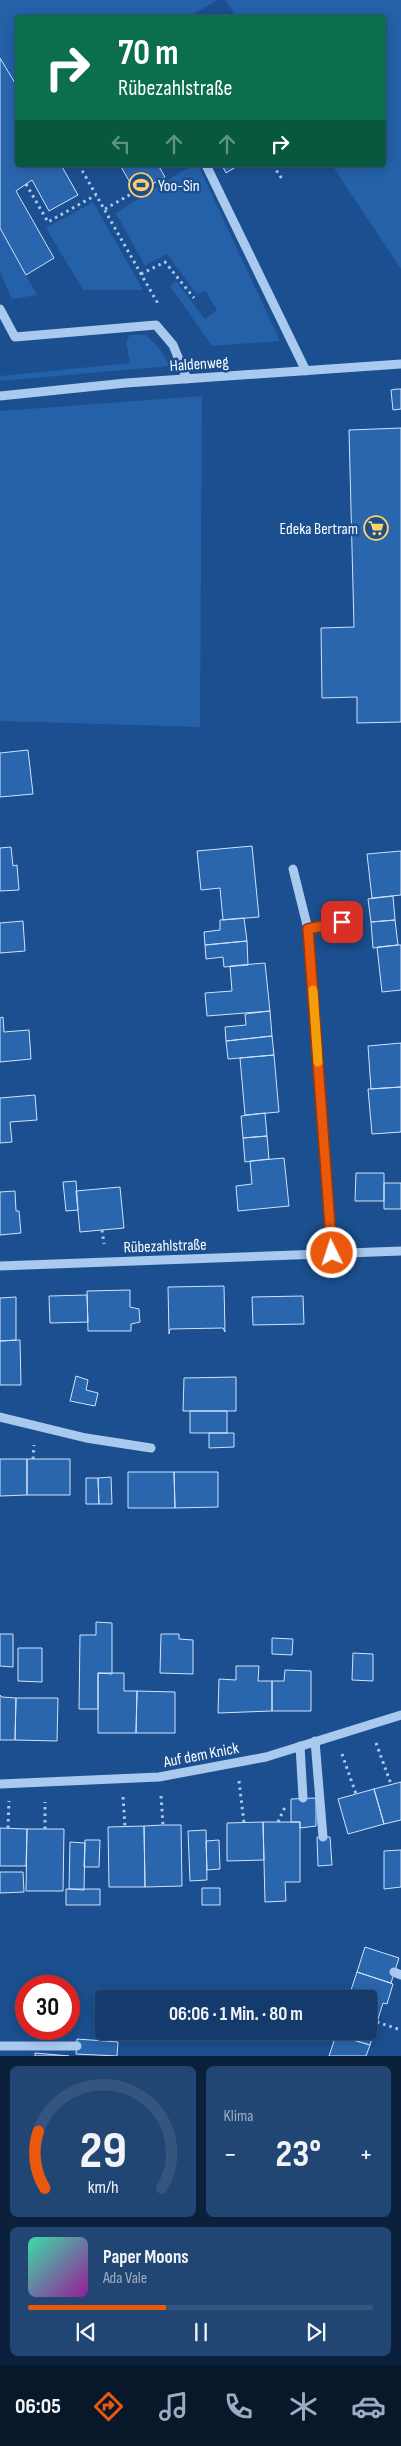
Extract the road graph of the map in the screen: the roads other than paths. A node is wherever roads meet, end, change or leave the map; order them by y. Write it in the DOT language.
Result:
graph roads {
  1 [pos="207,167"];
  2 [pos="0,309"];
  3 [pos="401,364"];
  4 [pos="306,371"];
  5 [pos="187,379"];
  6 [pos="0,396"];
  7 [pos="294,869"];
  8 [pos="342,922"];
  9 [pos="308,929"];
  10 [pos="401,1251"];
  11 [pos="332,1253"];
  12 [pos="0,1266"];
  13 [pos="0,1417"];
  14 [pos="151,1448"];
  15 [pos="401,1715"];
  16 [pos="316,1741"];
  17 [pos="300,1746"];
  18 [pos="4,1784"];
  19 [pos="303,1798"];
  20 [pos="323,1837"];
  21 [pos="0,2046"];
  22 [pos="77,2046"];
  1 -- 4 [label="street"];
  2 -- 5 [label="street"];
  3 -- 4 [label="street, Haldenweg"];
  4 -- 5 [label="street, Haldenweg"];
  5 -- 6 [label="street, Haldenweg"];
  7 -- 9 [label="street"];
  8 -- 9 [label="street"];
  9 -- 11 [label="street"];
  10 -- 11 [label="street, Rübezahlstraße"];
  11 -- 12 [label="street, Rübezahlstraße"];
  13 -- 14 [label="street"];
  15 -- 16 [label="street, Auf dem Knick"];
  16 -- 17 [label="street, Auf dem Knick"];
  16 -- 20 [label="street"];
  17 -- 18 [label="street, Auf dem Knick"];
  17 -- 19 [label="street"];
  21 -- 22 [label="street"];
}
